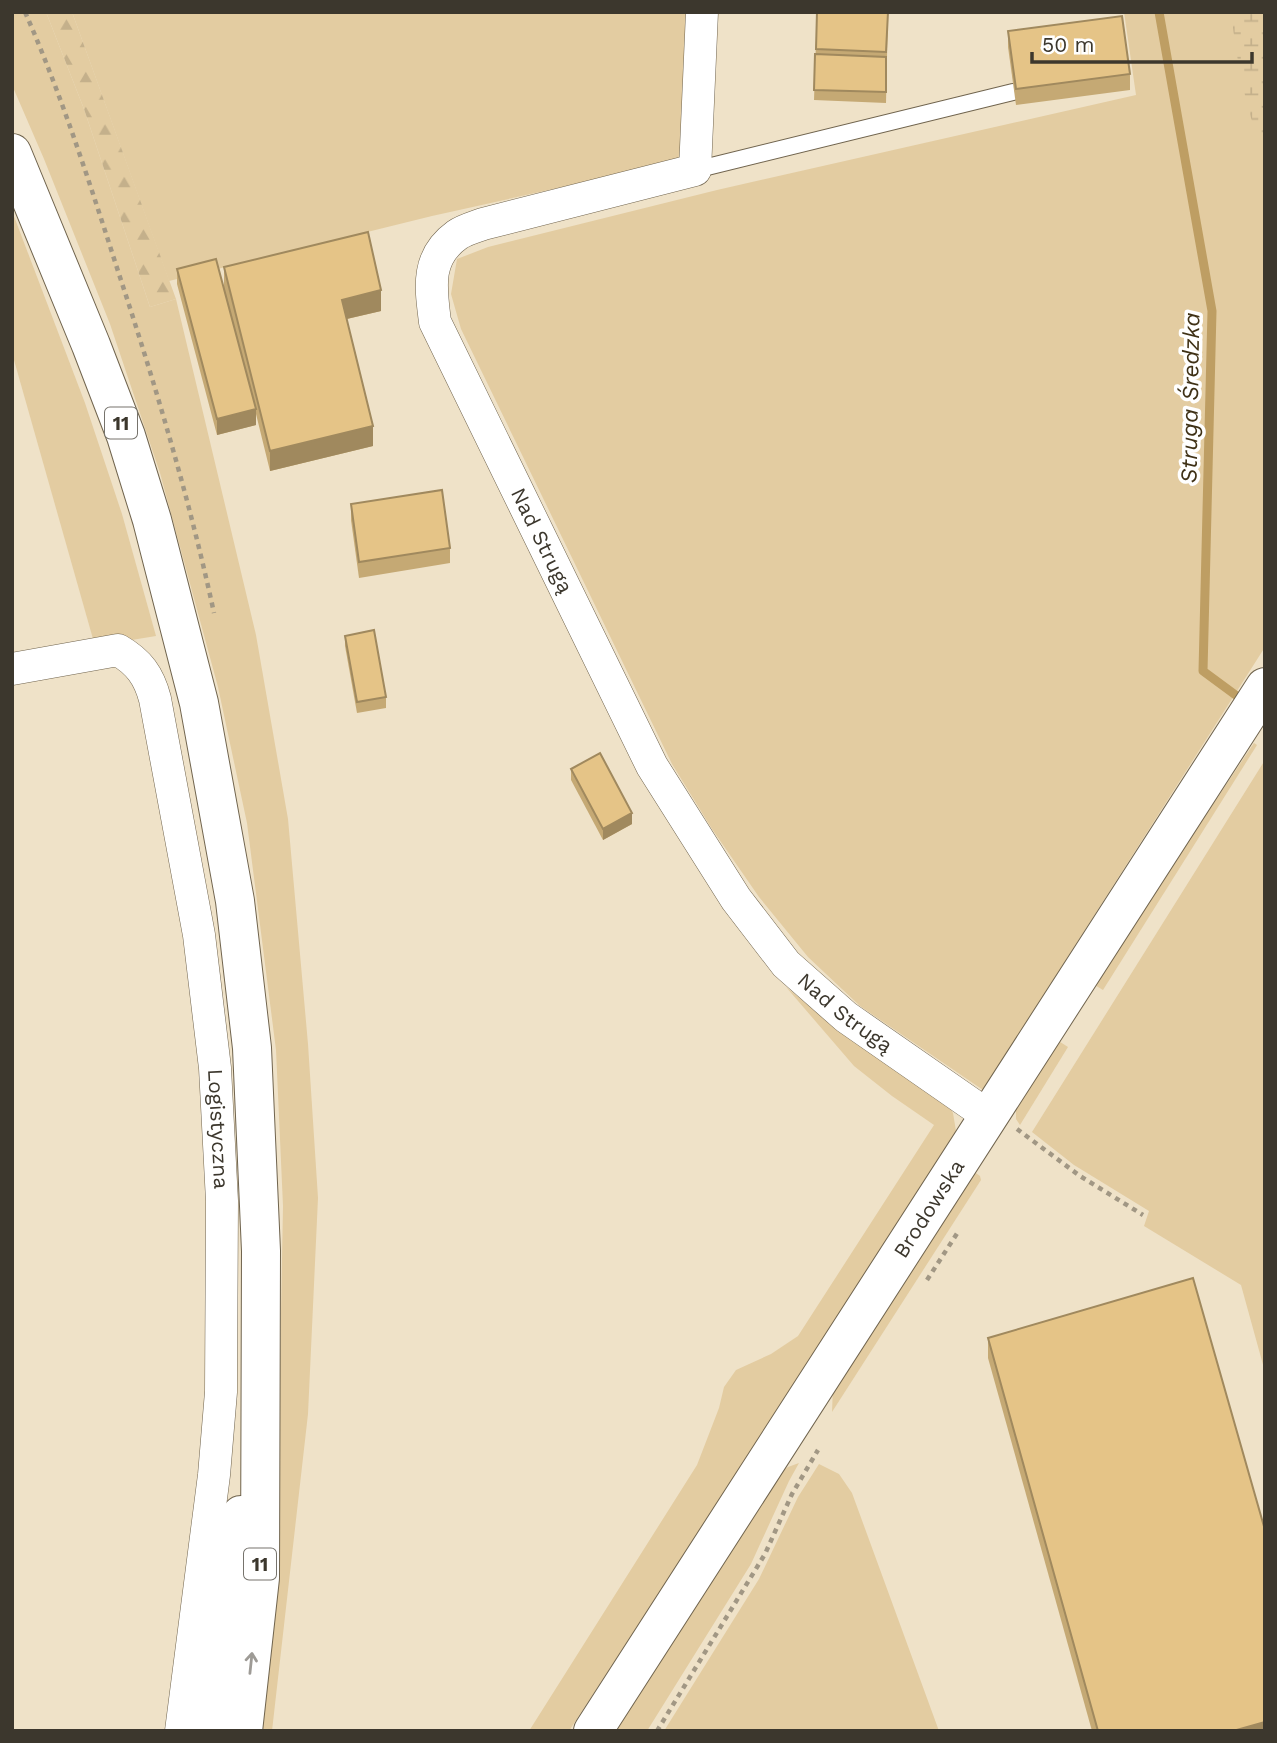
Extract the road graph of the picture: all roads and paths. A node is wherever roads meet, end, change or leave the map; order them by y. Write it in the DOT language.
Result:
graph roads {
  1 [pos="25,12"];
  2 [pos="702,12"];
  3 [pos="1013,92"];
  4 [pos="12,153"];
  5 [pos="695,170"];
  6 [pos="214,613"];
  7 [pos="12,669"];
  8 [pos="1265,687"];
  9 [pos="989,1113"];
  10 [pos="1143,1215"];
  11 [pos="260,1395"];
  12 [pos="818,1449"];
  13 [pos="181,1731"];
  14 [pos="211,1731"];
  15 [pos="243,1731"];
  16 [pos="593,1731"];
  17 [pos="656,1731"];
  1 -- 6 [label="path"];
  2 -- 5 [label="street"];
  3 -- 5 [label="lane"];
  4 -- 11 [label="main road, 11"];
  5 -- 9 [label="street, Nad Strugą"];
  7 -- 13 [label="street, Logistyczna"];
  8 -- 9 [label="main road, Brodowska"];
  9 -- 10 [label="path"];
  9 -- 16 [label="main road, Brodowska"];
  11 -- 14 [label="main road, 11"];
  15 -- 11 [label="main road, 11, one-way"];
  12 -- 17 [label="path"];
}
